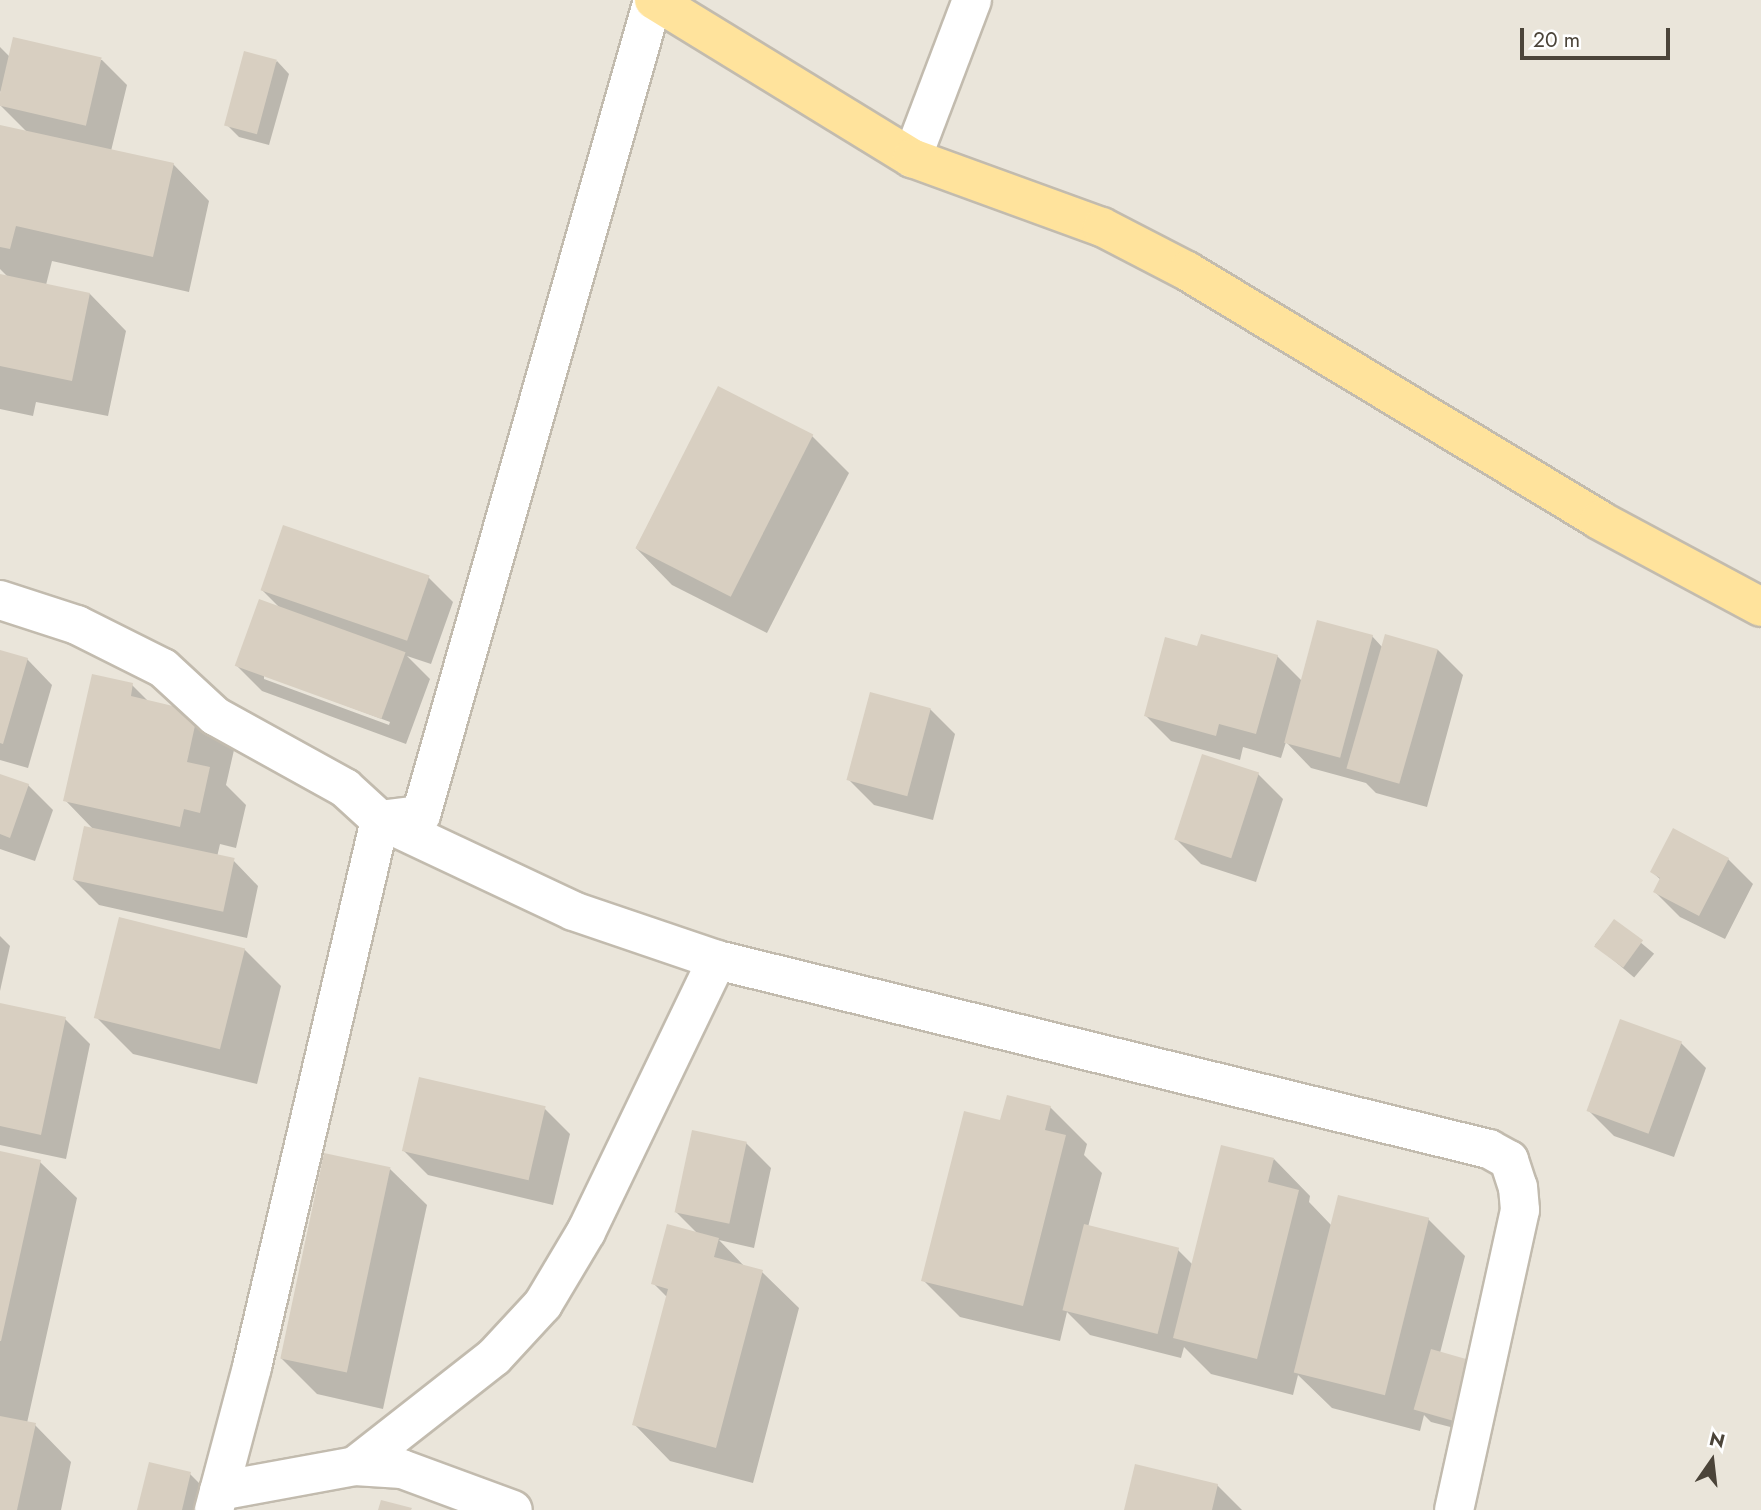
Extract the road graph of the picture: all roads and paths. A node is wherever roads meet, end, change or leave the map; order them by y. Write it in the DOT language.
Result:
graph roads {
  1 [pos="653,0"];
  2 [pos="972,0"];
  3 [pos="912,158"];
  4 [pos="0,600"];
  5 [pos="1761,607"];
  6 [pos="380,820"];
  7 [pos="717,960"];
  8 [pos="355,1466"];
  9 [pos="216,1500"];
  10 [pos="513,1510"];
  11 [pos="1454,1510"];
  1 -- 3 [label="main road"];
  1 -- 6 [label="street"];
  2 -- 3 [label="street"];
  3 -- 5 [label="main road"];
  4 -- 6 [label="street"];
  6 -- 7 [label="street"];
  6 -- 9 [label="street"];
  7 -- 8 [label="street"];
  7 -- 11 [label="street"];
  8 -- 9 [label="street"];
  8 -- 10 [label="street"];
}
